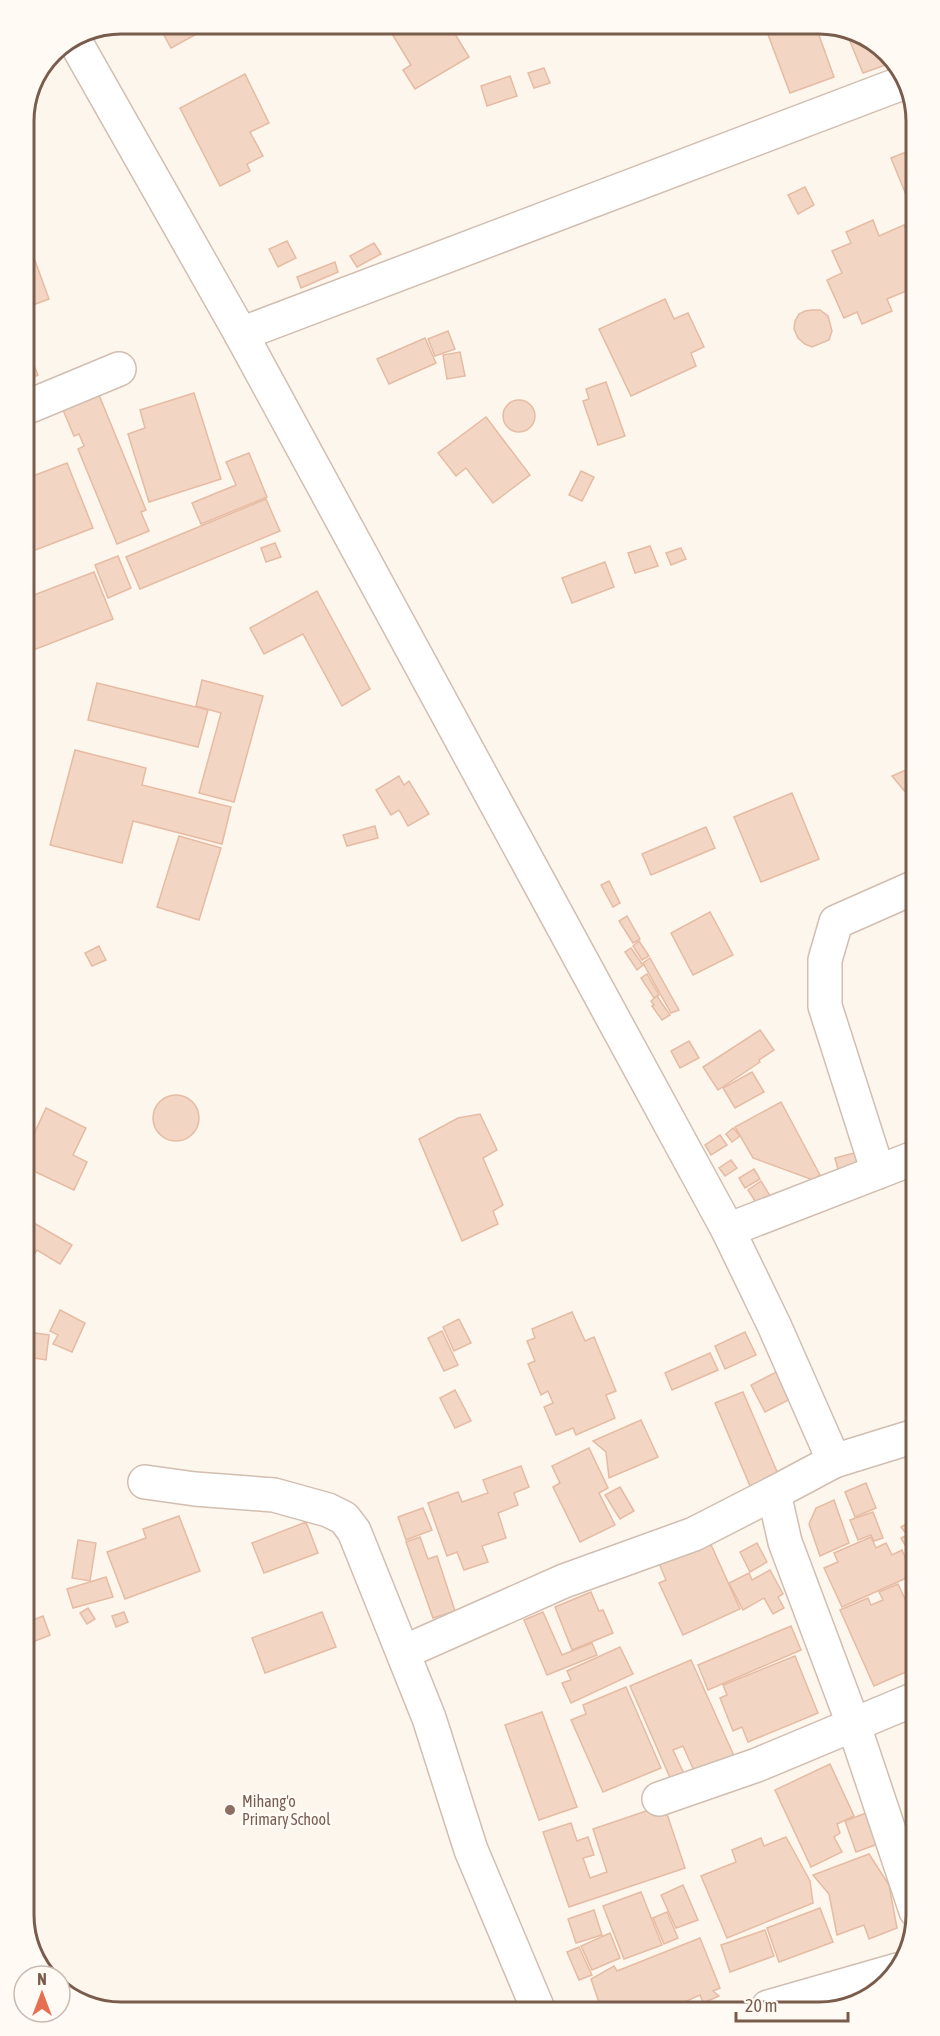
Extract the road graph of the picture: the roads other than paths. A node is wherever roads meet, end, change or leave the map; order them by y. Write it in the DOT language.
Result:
graph roads {
  1 [pos="78,46"];
  2 [pos="898,85"];
  3 [pos="242,334"];
  4 [pos="119,369"];
  5 [pos="35,404"];
  6 [pos="905,892"];
  7 [pos="905,1162"];
  8 [pos="878,1172"];
  9 [pos="728,1230"];
  10 [pos="905,1439"];
  11 [pos="834,1461"];
  12 [pos="145,1482"];
  13 [pos="774,1493"];
  14 [pos="404,1652"];
  15 [pos="905,1703"];
  16 [pos="854,1726"];
  17 [pos="659,1799"];
  18 [pos="905,1878"];
  19 [pos="881,1975"];
  20 [pos="535,2002"];
  21 [pos="786,2002"];
  1 -- 3 [label="street"];
  2 -- 3 [label="street"];
  3 -- 9 [label="street"];
  4 -- 5 [label="street"];
  6 -- 8 [label="street"];
  7 -- 8 [label="street"];
  8 -- 9 [label="street"];
  9 -- 11 [label="street"];
  10 -- 11 [label="street"];
  11 -- 13 [label="street"];
  12 -- 14 [label="street"];
  13 -- 14 [label="street"];
  13 -- 16 [label="street"];
  14 -- 20 [label="street"];
  15 -- 16 [label="street"];
  16 -- 17 [label="street"];
  16 -- 18 [label="street"];
  19 -- 21 [label="street"];
}
